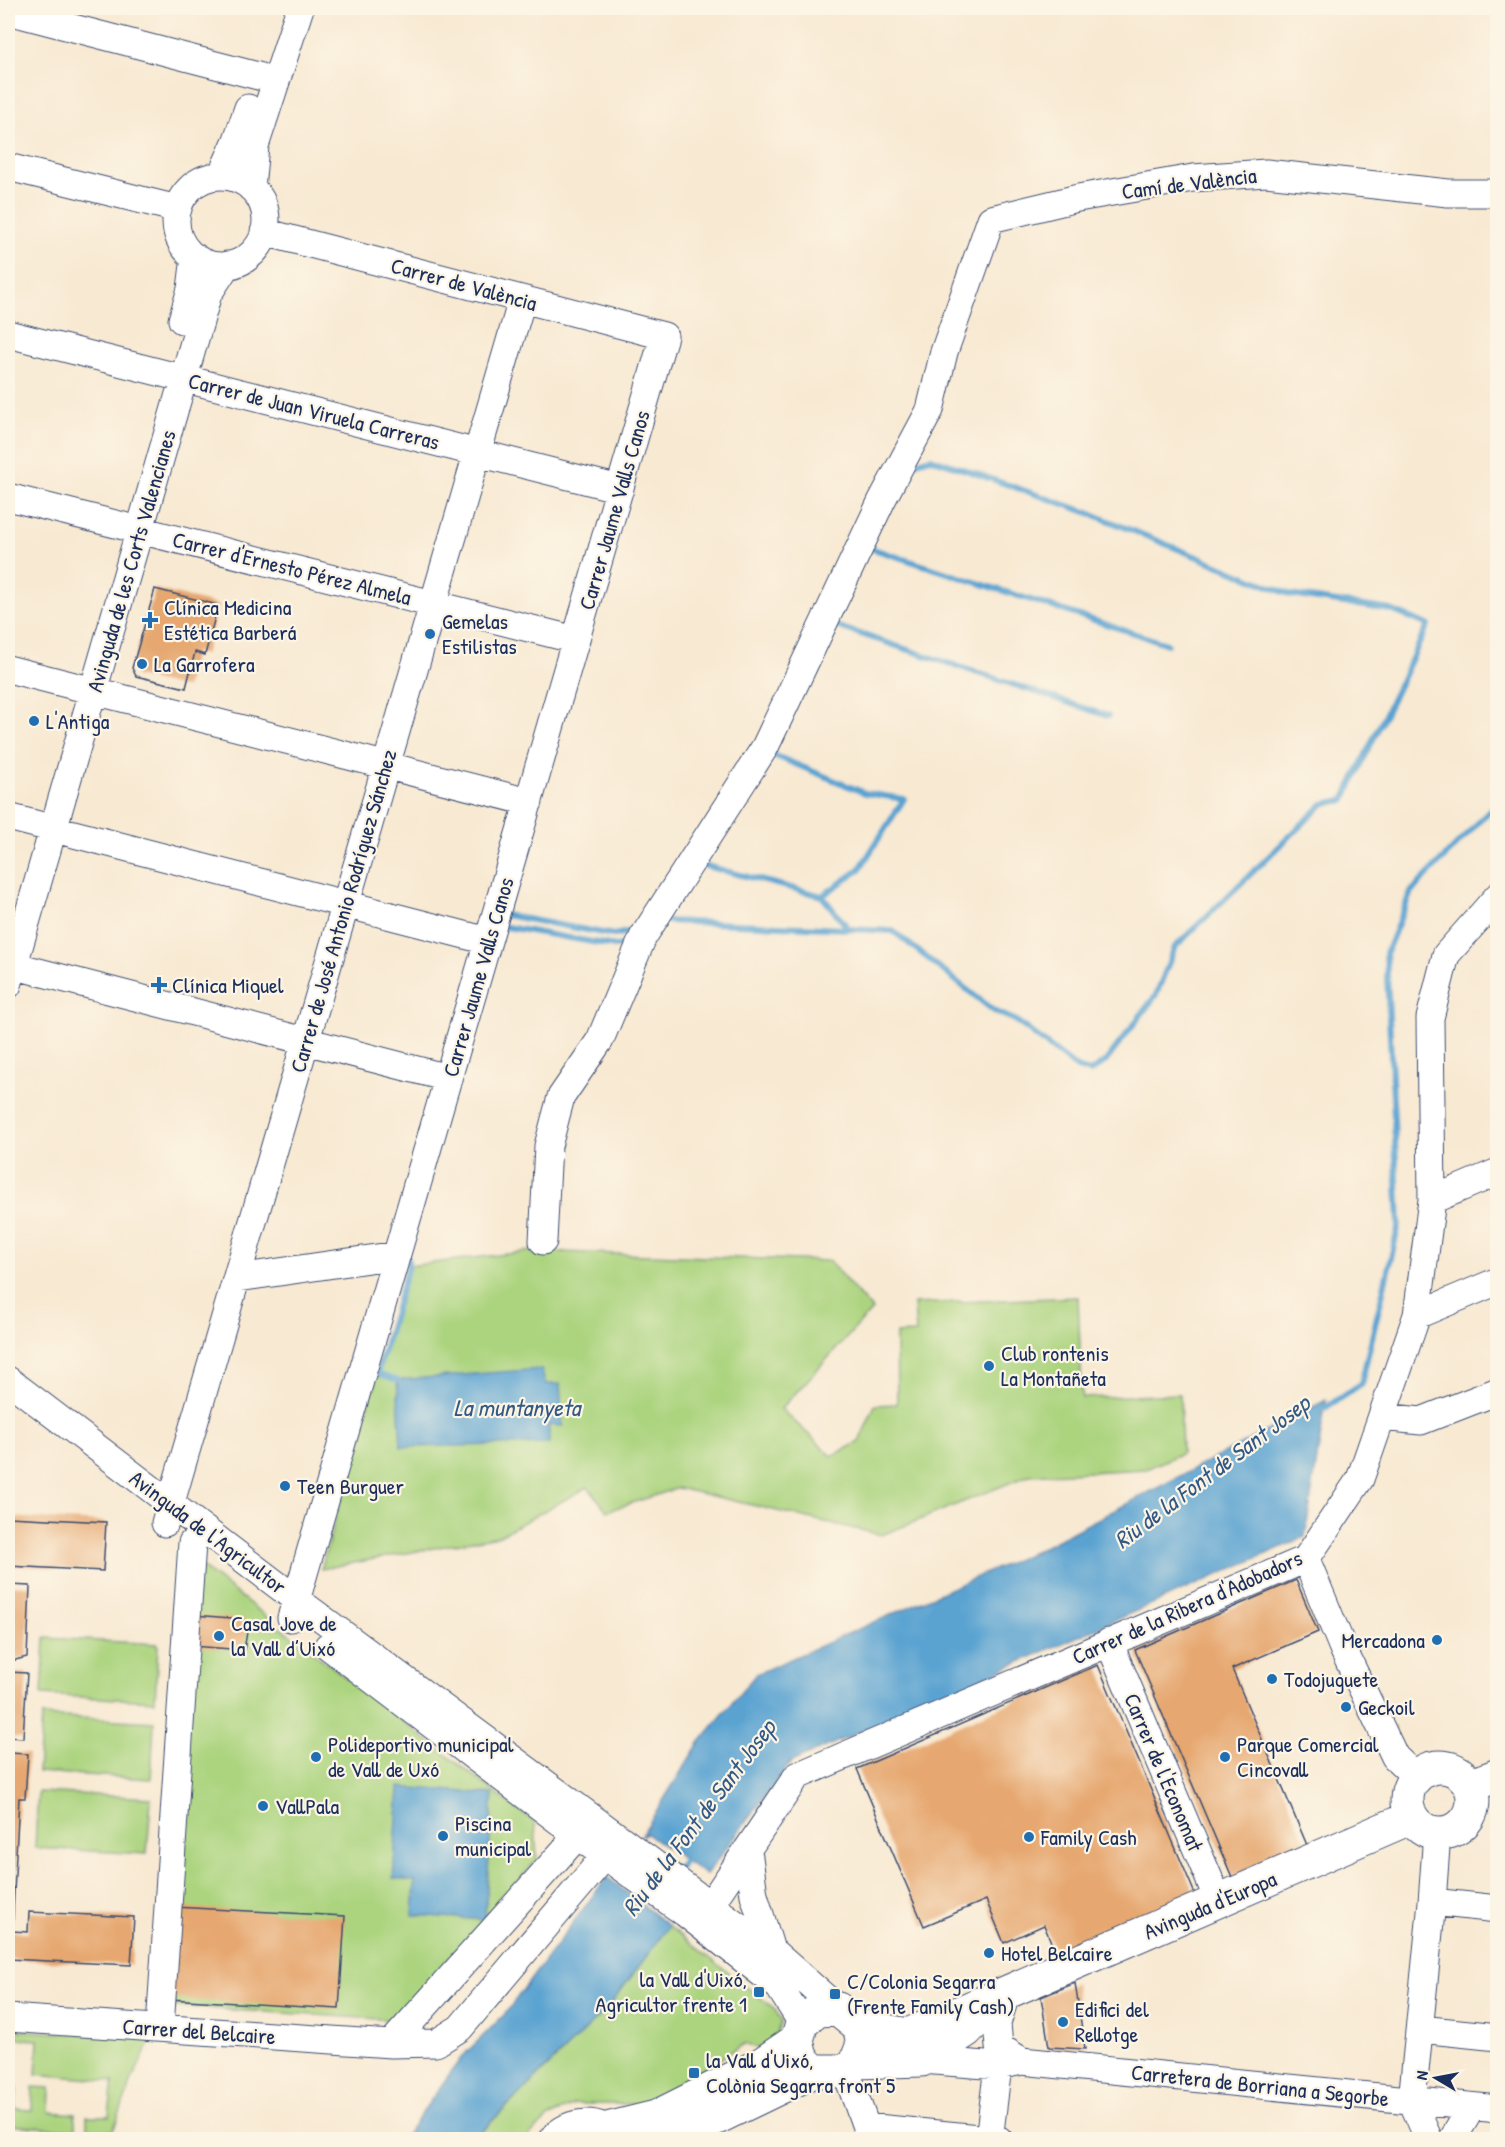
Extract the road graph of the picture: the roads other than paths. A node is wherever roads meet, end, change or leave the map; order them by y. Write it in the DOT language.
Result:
graph roads {
  1 [pos="280,8"];
  2 [pos="300,8"];
  3 [pos="8,11"];
  4 [pos="258,76"];
  5 [pos="8,167"];
  6 [pos="220,176"];
  7 [pos="251,188"];
  8 [pos="1497,193"];
  9 [pos="178,210"];
  10 [pos="264,232"];
  11 [pos="195,257"];
  12 [pos="227,265"];
  13 [pos="522,300"];
  14 [pos="8,334"];
  15 [pos="664,336"];
  16 [pos="175,376"];
  17 [pos="477,453"];
  18 [pos="620,489"];
  19 [pos="8,497"];
  20 [pos="131,528"];
  21 [pos="433,604"];
  22 [pos="576,640"];
  23 [pos="8,669"];
  24 [pos="84,689"];
  25 [pos="386,766"];
  26 [pos="529,802"];
  27 [pos="8,817"];
  28 [pos="44,826"];
  29 [pos="1497,896"];
  30 [pos="346,904"];
  31 [pos="8,920"];
  32 [pos="488,941"];
  33 [pos="9,971"];
  34 [pos="306,1041"];
  35 [pos="448,1078"];
  36 [pos="1497,1172"];
  37 [pos="1432,1200"];
  38 [pos="543,1241"];
  39 [pos="397,1255"];
  40 [pos="237,1278"];
  41 [pos="1497,1281"];
  42 [pos="1417,1315"];
  43 [pos="8,1380"];
  44 [pos="1497,1391"];
  45 [pos="8,1402"];
  46 [pos="1383,1417"];
  47 [pos="168,1513"];
  48 [pos="192,1543"];
  49 [pos="1306,1558"];
  50 [pos="294,1609"];
  51 [pos="1109,1642"];
  52 [pos="1416,1777"];
  53 [pos="1484,1781"];
  54 [pos="1424,1825"];
  55 [pos="578,1835"];
  56 [pos="748,1850"];
  57 [pos="617,1855"];
  58 [pos="1219,1902"];
  59 [pos="1432,1902"];
  60 [pos="697,1904"];
  61 [pos="1497,1909"];
  62 [pos="771,1950"];
  63 [pos="1007,1992"];
  64 [pos="8,2018"];
  65 [pos="849,2018"];
  66 [pos="933,2025"];
  67 [pos="160,2028"];
  68 [pos="1420,2030"];
  69 [pos="800,2031"];
  70 [pos="966,2031"];
  71 [pos="1497,2037"];
  72 [pos="391,2044"];
  73 [pos="1007,2058"];
  74 [pos="922,2060"];
  75 [pos="839,2068"];
  76 [pos="1412,2101"];
  77 [pos="1485,2108"];
  78 [pos="609,2135"];
  79 [pos="555,2139"];
  80 [pos="671,2139"];
  81 [pos="992,2139"];
  82 [pos="1429,2139"];
  83 [pos="1452,2139"];
  1 -- 4 [label="street"];
  2 -- 7 [label="street"];
  3 -- 4 [label="street"];
  4 -- 6 [label="street"];
  5 -- 9 [label="street"];
  6 -- 7 [label="street"];
  6 -- 9 [label="street"];
  7 -- 10 [label="street"];
  8 -- 38 [label="street, Camí de València"];
  9 -- 11 [label="street"];
  10 -- 12 [label="street"];
  10 -- 13 [label="street, Carrer de València"];
  11 -- 12 [label="street"];
  11 -- 16 [label="street, Avinguda de les Corts Valencianes"];
  12 -- 16 [label="street, Avinguda de les Corts Valencianes"];
  13 -- 15 [label="street, Carrer de València"];
  13 -- 17 [label="street, Carrer de José Antonio Rodríguez Sánchez"];
  14 -- 16 [label="street, Carrer de Juan Viruela Carreras"];
  15 -- 18 [label="street, Carrer Jaume Valls Canos"];
  16 -- 17 [label="street, Carrer de Juan Viruela Carreras"];
  16 -- 20 [label="street, Avinguda de les Corts Valencianes"];
  17 -- 18 [label="street, Carrer de Juan Viruela Carreras"];
  17 -- 21 [label="street, Carrer de José Antonio Rodríguez Sánchez"];
  18 -- 22 [label="street, Carrer Jaume Valls Canos"];
  19 -- 20 [label="street, Carrer d'Ernesto Pérez Almela"];
  20 -- 21 [label="street, Carrer d'Ernesto Pérez Almela"];
  20 -- 24 [label="street, Avinguda de les Corts Valencianes"];
  21 -- 22 [label="street, Carrer d'Ernesto Pérez Almela"];
  21 -- 25 [label="street, Carrer de José Antonio Rodríguez Sánchez"];
  22 -- 26 [label="street, Carrer Jaume Valls Canos"];
  23 -- 24 [label="street"];
  24 -- 25 [label="street"];
  24 -- 28 [label="street, Avinguda de les Corts Valencianes"];
  25 -- 26 [label="street"];
  25 -- 30 [label="street, Carrer de José Antonio Rodríguez Sánchez"];
  26 -- 32 [label="street, Carrer Jaume Valls Canos"];
  27 -- 28 [label="street"];
  28 -- 30 [label="street"];
  28 -- 31 [label="street, Avinguda de les Corts Valencianes"];
  28 -- 33 [label="street, Avinguda de les Corts Valencianes"];
  29 -- 37 [label="street, Carrer de la Ribera d'Adobadors"];
  30 -- 32 [label="street"];
  30 -- 34 [label="street, Carrer de José Antonio Rodríguez Sánchez"];
  32 -- 35 [label="street, Carrer Jaume Valls Canos"];
  33 -- 34 [label="street"];
  34 -- 35 [label="street"];
  34 -- 40 [label="street, Carrer de José Antonio Rodríguez Sánchez"];
  35 -- 39 [label="street, Carrer Jaume Valls Canos"];
  36 -- 37 [label="street"];
  37 -- 42 [label="street, Carrer de la Ribera d'Adobadors"];
  39 -- 40 [label="street"];
  39 -- 50 [label="street, Carrer Jaume Valls Canos"];
  40 -- 47 [label="street, Carrer de José Antonio Rodríguez Sánchez"];
  41 -- 42 [label="street"];
  42 -- 46 [label="street, Carrer de la Ribera d'Adobadors"];
  43 -- 47 [label="street, Avinguda de l'Agricultor"];
  44 -- 46 [label="street"];
  45 -- 47 [label="street, Avinguda de l'Agricultor"];
  46 -- 49 [label="street, Carrer de la Ribera d'Adobadors"];
  47 -- 48 [label="street, Avinguda de l'Agricultor"];
  47 -- 50 [label="street, Avinguda de l'Agricultor"];
  48 -- 50 [label="street, Avinguda de l'Agricultor"];
  48 -- 67 [label="street"];
  49 -- 51 [label="street, Carrer de la Ribera d'Adobadors"];
  49 -- 52 [label="street"];
  50 -- 55 [label="street, Avinguda de l'Agricultor"];
  50 -- 57 [label="street, Avinguda de l'Agricultor"];
  51 -- 56 [label="street, Carrer de la Ribera d'Adobadors"];
  51 -- 58 [label="street, Carrer de l'Economat"];
  52 -- 53 [label="main road"];
  52 -- 54 [label="main road"];
  53 -- 54 [label="main road"];
  54 -- 58 [label="main road, Avinguda d'Europa"];
  54 -- 59 [label="street"];
  55 -- 57 [label="street, Avinguda de l'Agricultor"];
  55 -- 72 [label="street"];
  56 -- 60 [label="street, Carrer de la Ribera d'Adobadors"];
  56 -- 62 [label="street"];
  57 -- 60 [label="street, Avinguda de l'Agricultor"];
  57 -- 72 [label="street, Carrer del Belcaire"];
  58 -- 63 [label="main road, Avinguda d'Europa"];
  59 -- 61 [label="street"];
  59 -- 68 [label="street"];
  60 -- 62 [label="street, Avinguda de l'Agricultor"];
  60 -- 69 [label="street, Avinguda de l'Agricultor"];
  62 -- 65 [label="street, Avinguda de l'Agricultor"];
  63 -- 66 [label="main road, Avinguda d'Europa"];
  63 -- 70 [label="main road, Avinguda d'Europa"];
  63 -- 73 [label="street"];
  64 -- 67 [label="street, Carrer del Belcaire"];
  65 -- 66 [label="main road, Avinguda d'Europa"];
  65 -- 69 [label="main road"];
  65 -- 75 [label="main road"];
  66 -- 70 [label="street"];
  67 -- 72 [label="street, Carrer del Belcaire"];
  68 -- 71 [label="street"];
  68 -- 76 [label="street"];
  69 -- 75 [label="main road"];
  69 -- 78 [label="main road"];
  70 -- 73 [label="street"];
  70 -- 74 [label="main road, Avinguda d'Europa"];
  73 -- 74 [label="street, Carretera de Borriana a Segorbe"];
  73 -- 76 [label="street, Carretera de Borriana a Segorbe"];
  73 -- 81 [label="street"];
  74 -- 75 [label="main road"];
  75 -- 80 [label="main road"];
  75 -- 81 [label="street"];
  76 -- 77 [label="street, Carretera de Borriana a Segorbe"];
  76 -- 82 [label="street"];
  77 -- 83 [label="street"];
  78 -- 79 [label="main road"];
}
